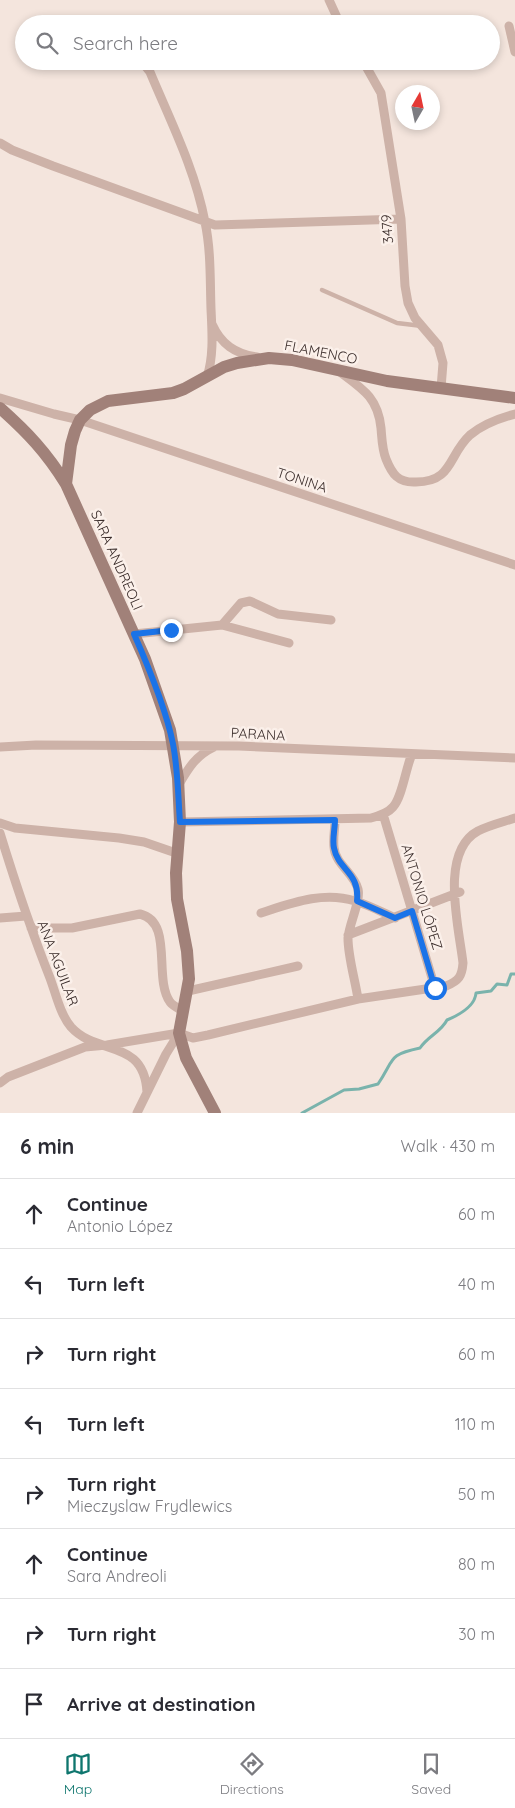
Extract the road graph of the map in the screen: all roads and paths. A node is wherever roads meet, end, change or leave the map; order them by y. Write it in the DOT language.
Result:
graph roads {
  1 [pos="329,1"];
  2 [pos="336,15"];
  3 [pos="509,26"];
  4 [pos="515,52"];
  5 [pos="148,70"];
  6 [pos="369,70"];
  7 [pos="0,143"];
  8 [pos="401,220"];
  9 [pos="205,221"];
  10 [pos="322,290"];
  11 [pos="211,321"];
  12 [pos="423,326"];
  13 [pos="269,358"];
  14 [pos="336,369"];
  15 [pos="207,377"];
  16 [pos="441,388"];
  17 [pos="0,398"];
  18 [pos="515,398"];
  19 [pos="0,408"];
  20 [pos="515,414"];
  21 [pos="80,420"];
  22 [pos="66,484"];
  23 [pos="515,565"];
  24 [pos="331,620"];
  25 [pos="222,625"];
  26 [pos="134,634"];
  27 [pos="289,643"];
  28 [pos="173,745"];
  29 [pos="218,745"];
  30 [pos="0,748"];
  31 [pos="412,754"];
  32 [pos="515,758"];
  33 [pos="178,786"];
  34 [pos="383,814"];
  35 [pos="515,818"];
  36 [pos="335,820"];
  37 [pos="180,822"];
  38 [pos="0,823"];
  39 [pos="0,833"];
  40 [pos="176,853"];
  41 [pos="457,893"];
  42 [pos="357,901"];
  43 [pos="412,911"];
  44 [pos="261,913"];
  45 [pos="26,916"];
  46 [pos="0,918"];
  47 [pos="395,918"];
  48 [pos="31,928"];
  49 [pos="348,936"];
  50 [pos="298,966"];
  51 [pos="435,988"];
  52 [pos="188,991"];
  53 [pos="358,999"];
  54 [pos="183,1011"];
  55 [pos="179,1033"];
  56 [pos="106,1046"];
  57 [pos="0,1083"];
  58 [pos="146,1092"];
  59 [pos="137,1113"];
  60 [pos="215,1113"];
  1 -- 2 [label="street"];
  3 -- 4 [label="street"];
  5 -- 9 [label="street"];
  6 -- 8 [label="street, 3479"];
  7 -- 9 [label="street"];
  8 -- 9 [label="street"];
  8 -- 12 [label="street, 3479"];
  9 -- 11 [label="street"];
  10 -- 12 [label="lane"];
  11 -- 13 [label="street"];
  11 -- 15 [label="street"];
  12 -- 16 [label="street, 3479"];
  13 -- 14 [label="street, FLAMENCO"];
  13 -- 15 [label="street, FLAMENCO"];
  14 -- 16 [label="street, FLAMENCO"];
  14 -- 20 [label="street"];
  15 -- 21 [label="street, FLAMENCO"];
  16 -- 18 [label="street, FLAMENCO"];
  17 -- 21 [label="street, TONINA"];
  19 -- 22 [label="street, SARA ANDREOLI"];
  21 -- 22 [label="street"];
  21 -- 23 [label="street, TONINA"];
  22 -- 26 [label="street, SARA ANDREOLI"];
  24 -- 25 [label="street"];
  25 -- 26 [label="street"];
  25 -- 27 [label="street"];
  26 -- 28 [label="street, SARA ANDREOLI"];
  28 -- 29 [label="street, PARANA"];
  28 -- 30 [label="street, PARANA"];
  28 -- 33 [label="street, SARA ANDREOLI"];
  29 -- 31 [label="street, PARANA"];
  29 -- 33 [label="street"];
  31 -- 32 [label="street, PARANA"];
  31 -- 34 [label="street"];
  33 -- 37 [label="street, SARA ANDREOLI"];
  34 -- 36 [label="street"];
  34 -- 43 [label="street, ANTONIO LÓPEZ"];
  35 -- 41 [label="street"];
  36 -- 37 [label="street"];
  36 -- 42 [label="street"];
  37 -- 40 [label="street, SARA ANDREOLI"];
  38 -- 40 [label="street"];
  39 -- 45 [label="street, ANA AGUILAR"];
  40 -- 52 [label="street, SARA ANDREOLI"];
  41 -- 43 [label="street"];
  41 -- 51 [label="street"];
  42 -- 44 [label="street"];
  42 -- 47 [label="street"];
  42 -- 49 [label="street"];
  43 -- 47 [label="street"];
  43 -- 51 [label="street, ANTONIO LÓPEZ"];
  45 -- 46 [label="street"];
  45 -- 48 [label="street, ANA AGUILAR"];
  47 -- 49 [label="street"];
  48 -- 54 [label="street"];
  48 -- 56 [label="street, ANA AGUILAR"];
  49 -- 53 [label="street"];
  50 -- 52 [label="street"];
  51 -- 53 [label="street"];
  52 -- 54 [label="street, SARA ANDREOLI"];
  53 -- 55 [label="street"];
  54 -- 55 [label="street, SARA ANDREOLI"];
  55 -- 56 [label="street"];
  55 -- 58 [label="street"];
  55 -- 60 [label="street"];
  56 -- 57 [label="street"];
  56 -- 58 [label="street, ANA AGUILAR"];
  58 -- 59 [label="street"];
}
